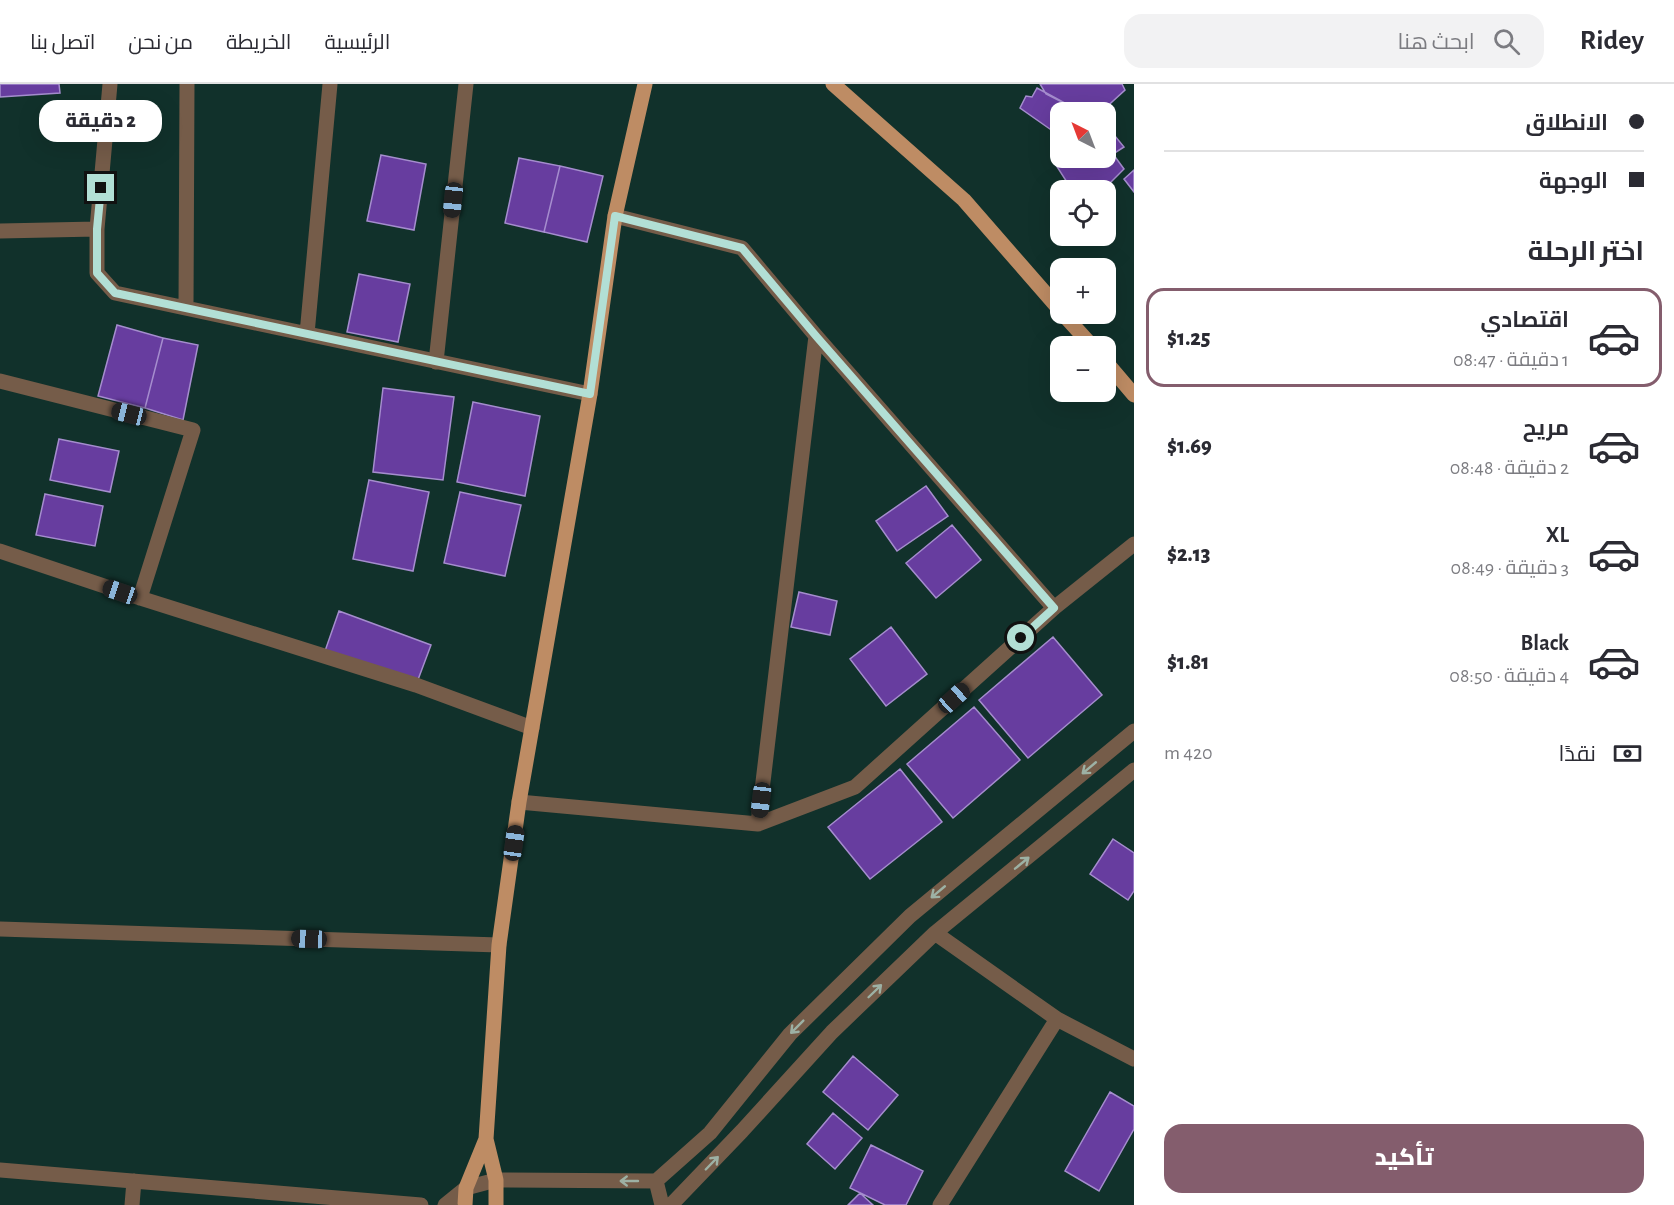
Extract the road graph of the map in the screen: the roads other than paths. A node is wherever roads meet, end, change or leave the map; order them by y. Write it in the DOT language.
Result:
graph roads {
  1 [pos="110,84"];
  2 [pos="188,84"];
  3 [pos="330,84"];
  4 [pos="466,84"];
  5 [pos="645,84"];
  6 [pos="834,84"];
  7 [pos="615,216"];
  8 [pos="97,229"];
  9 [pos="0,231"];
  10 [pos="1050,298"];
  11 [pos="186,308"];
  12 [pos="1073,324"];
  13 [pos="308,334"];
  14 [pos="816,336"];
  15 [pos="1083,336"];
  16 [pos="436,362"];
  17 [pos="1116,374"];
  18 [pos="0,381"];
  19 [pos="590,394"];
  20 [pos="1134,395"];
  21 [pos="1134,544"];
  22 [pos="0,551"];
  23 [pos="140,598"];
  24 [pos="1054,608"];
  25 [pos="532,728"];
  26 [pos="1134,731"];
  27 [pos="1134,770"];
  28 [pos="519,802"];
  29 [pos="758,824"];
  30 [pos="0,929"];
  31 [pos="935,933"];
  32 [pos="499,945"];
  33 [pos="1057,1019"];
  34 [pos="1134,1059"];
  35 [pos="486,1139"];
  36 [pos="0,1170"];
  37 [pos="496,1179"];
  38 [pos="134,1181"];
  39 [pos="656,1181"];
  40 [pos="466,1188"];
  41 [pos="132,1205"];
  42 [pos="421,1205"];
  43 [pos="445,1205"];
  44 [pos="465,1205"];
  45 [pos="496,1205"];
  46 [pos="662,1205"];
  47 [pos="671,1205"];
  48 [pos="940,1205"];
  1 -- 8 [label="street"];
  2 -- 11 [label="street"];
  3 -- 13 [label="street"];
  4 -- 16 [label="street"];
  5 -- 7 [label="main road"];
  6 -- 10 [label="main road"];
  7 -- 14 [label="street"];
  7 -- 19 [label="main road"];
  8 -- 9 [label="street"];
  8 -- 11 [label="street"];
  11 -- 13 [label="street"];
  12 -- 15 [label="main road"];
  13 -- 16 [label="street"];
  14 -- 24 [label="street"];
  14 -- 29 [label="street"];
  16 -- 19 [label="street"];
  17 -- 20 [label="main road"];
  18 -- 23 [label="street"];
  19 -- 25 [label="main road"];
  21 -- 24 [label="street"];
  22 -- 23 [label="street"];
  23 -- 25 [label="street"];
  24 -- 29 [label="street"];
  25 -- 28 [label="main road"];
  26 -- 39 [label="street, one-way"];
  31 -- 27 [label="street, one-way"];
  28 -- 29 [label="street"];
  28 -- 32 [label="main road"];
  30 -- 32 [label="street"];
  31 -- 33 [label="street"];
  47 -- 31 [label="street, one-way"];
  32 -- 35 [label="main road"];
  33 -- 34 [label="street"];
  33 -- 48 [label="street"];
  35 -- 37 [label="main road"];
  35 -- 40 [label="main road"];
  36 -- 38 [label="street"];
  39 -- 37 [label="street, one-way"];
  37 -- 40 [label="street"];
  37 -- 45 [label="main road"];
  38 -- 41 [label="street"];
  38 -- 42 [label="street"];
  39 -- 46 [label="street"];
  40 -- 43 [label="street"];
  40 -- 44 [label="main road"];
}
